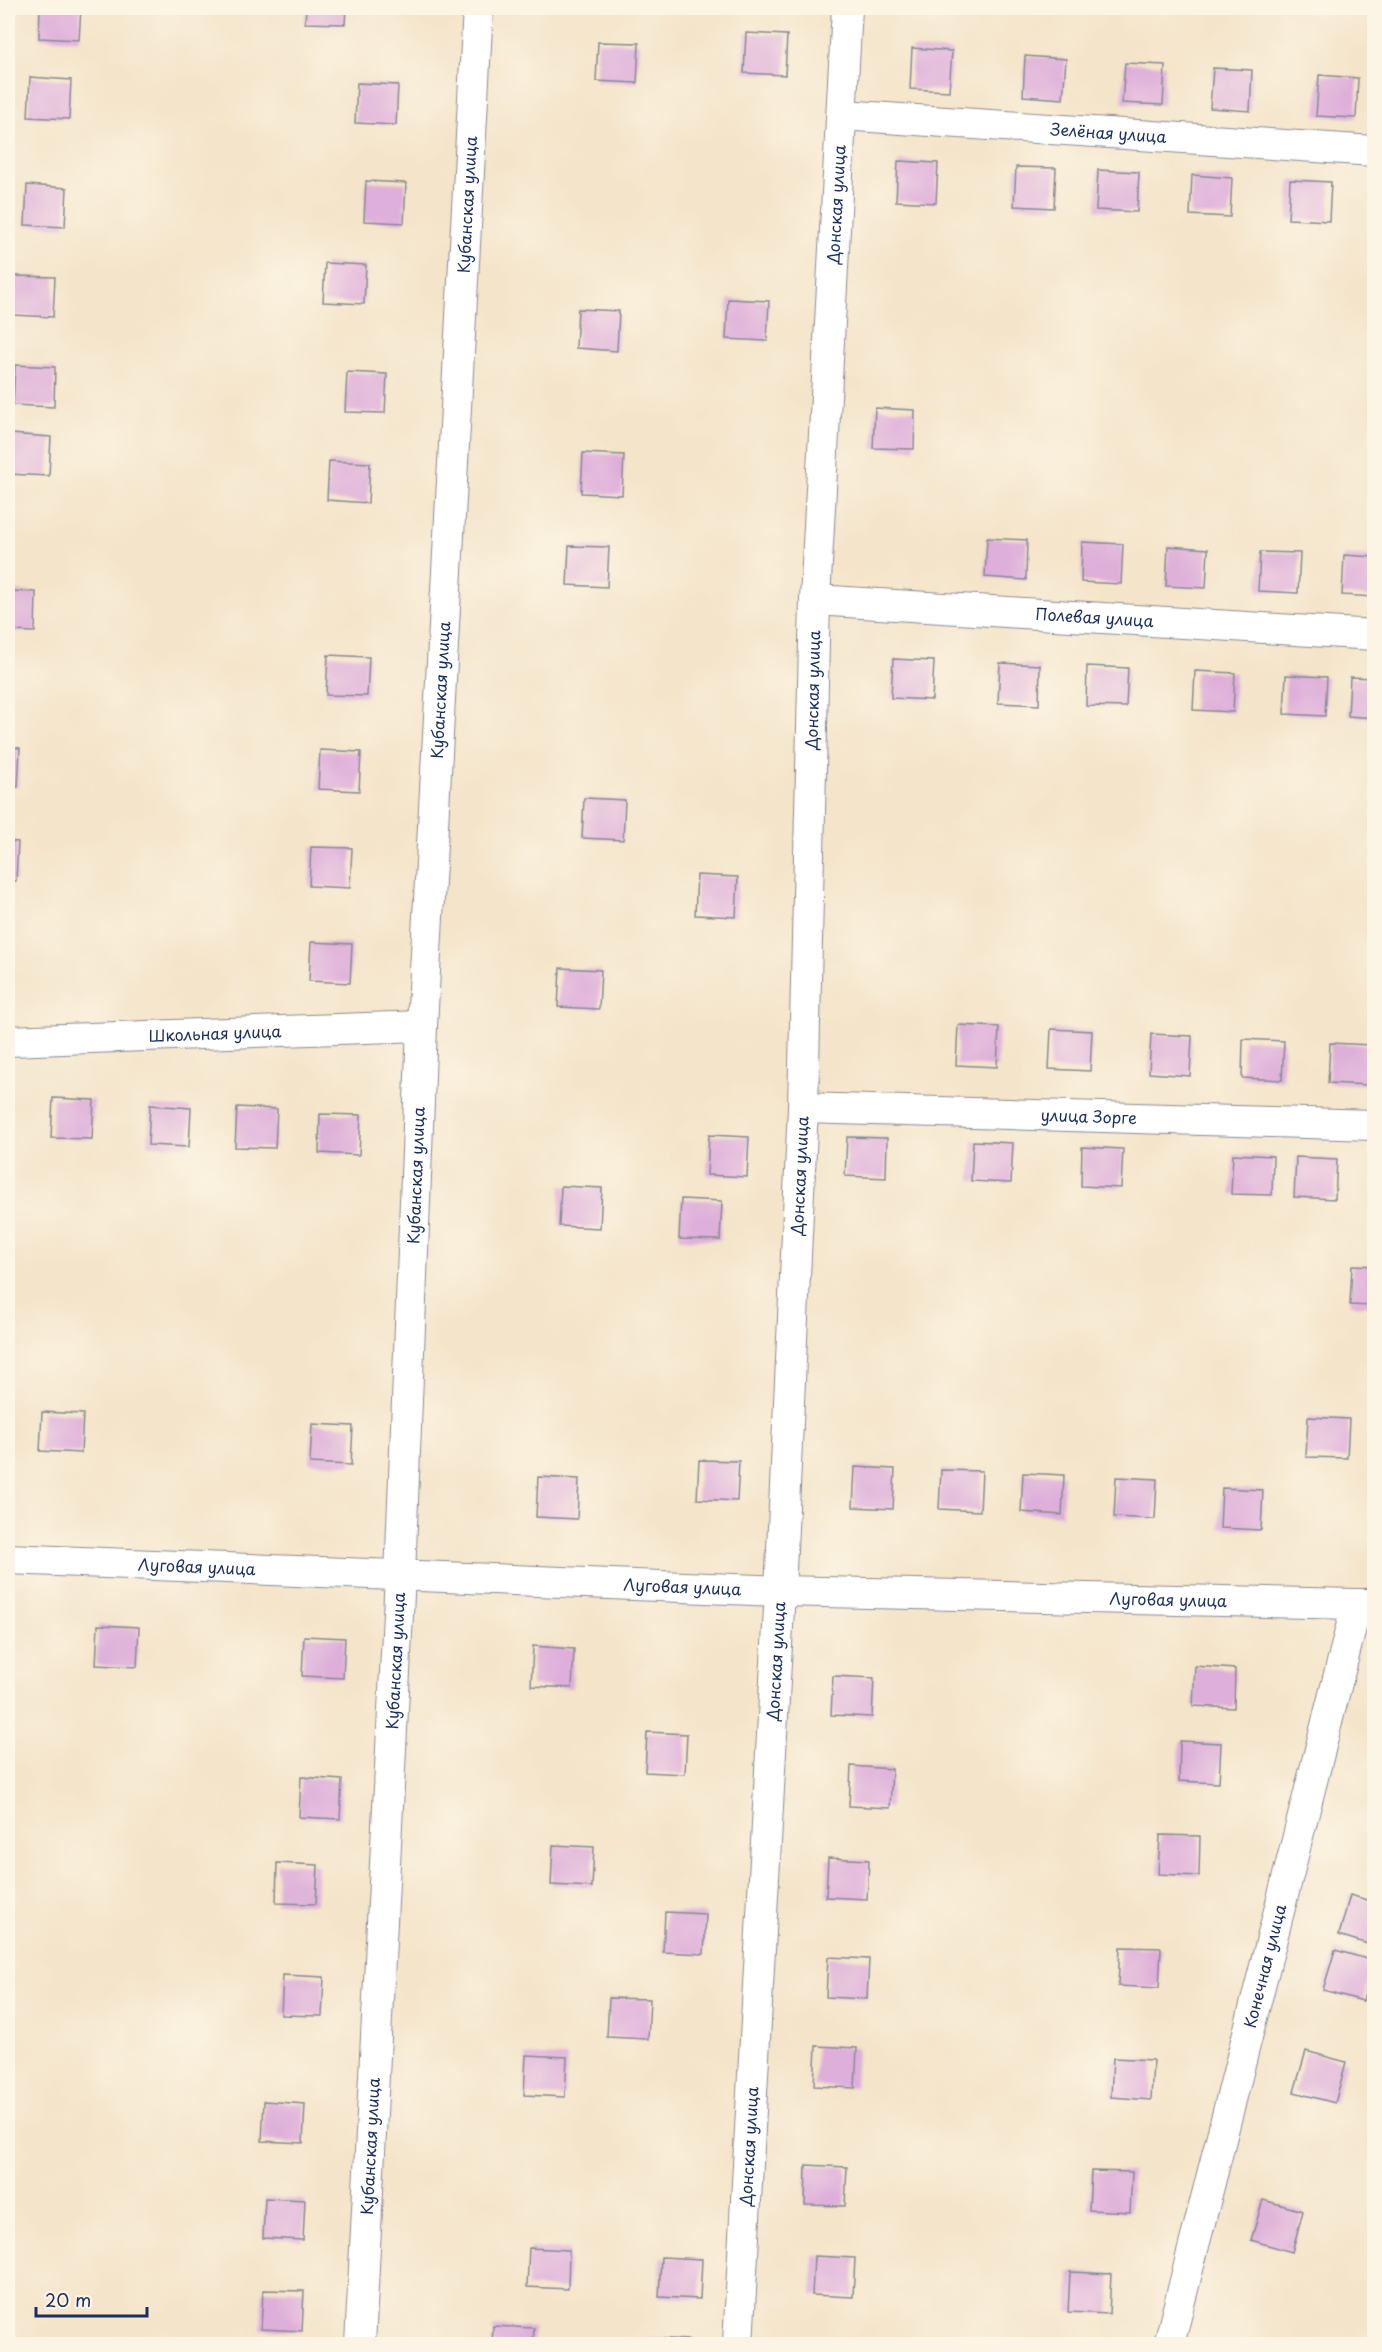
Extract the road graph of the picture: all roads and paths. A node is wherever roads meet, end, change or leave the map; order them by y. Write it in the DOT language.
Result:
graph roads {
  1 [pos="478,8"];
  2 [pos="846,8"];
  3 [pos="842,115"];
  4 [pos="1374,151"];
  5 [pos="815,600"];
  6 [pos="1374,635"];
  7 [pos="422,1026"];
  8 [pos="8,1041"];
  9 [pos="803,1108"];
  10 [pos="1374,1125"];
  11 [pos="8,1559"];
  12 [pos="400,1576"];
  13 [pos="780,1591"];
  14 [pos="1366,1604"];
  15 [pos="360,2344"];
  16 [pos="738,2344"];
  17 [pos="1169,2344"];
  1 -- 7 [label="street, Кубанская улица"];
  2 -- 3 [label="street, Донская улица"];
  3 -- 4 [label="street, Зелёная улица"];
  3 -- 5 [label="street, Донская улица"];
  5 -- 6 [label="street, Полевая улица"];
  5 -- 9 [label="street, Донская улица"];
  7 -- 8 [label="street, Школьная улица"];
  7 -- 12 [label="street, Кубанская улица"];
  9 -- 10 [label="street, улица Зорге"];
  9 -- 13 [label="street, Донская улица"];
  11 -- 12 [label="street, Луговая улица"];
  12 -- 13 [label="street, Луговая улица"];
  12 -- 15 [label="street, Кубанская улица"];
  13 -- 14 [label="street, Луговая улица"];
  13 -- 16 [label="street, Донская улица"];
  14 -- 17 [label="street, Конечная улица"];
}
